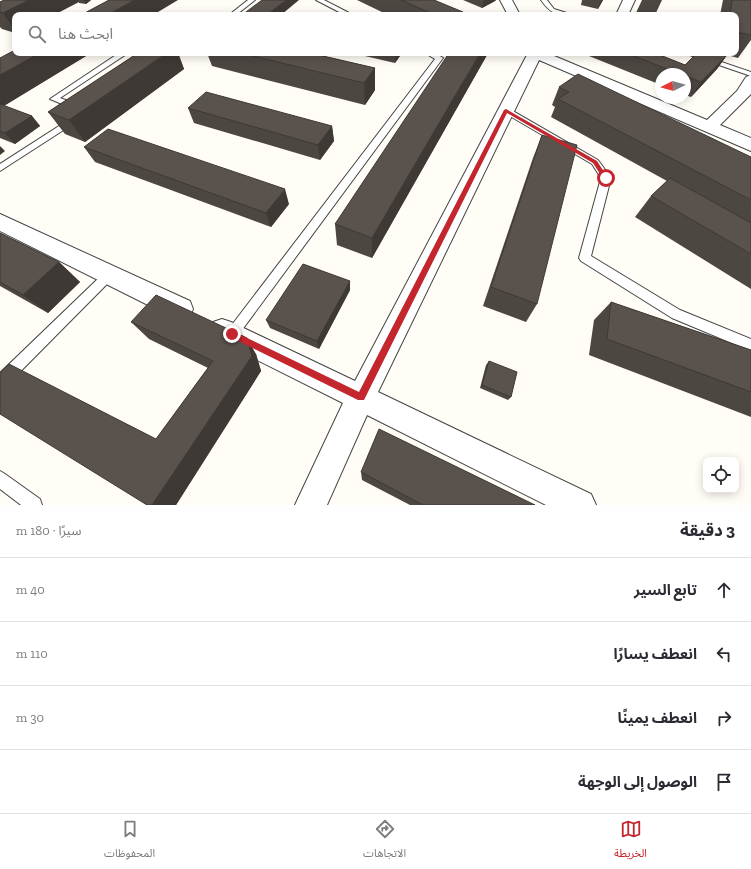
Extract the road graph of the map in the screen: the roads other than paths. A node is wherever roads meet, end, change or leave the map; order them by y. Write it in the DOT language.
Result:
graph roads {
  1 [pos="252,0"];
  2 [pos="319,0"];
  3 [pos="506,0"];
  4 [pos="544,0"];
  5 [pos="630,0"];
  6 [pos="236,12"];
  7 [pos="344,12"];
  8 [pos="512,12"];
  9 [pos="559,12"];
  10 [pos="624,12"];
  11 [pos="119,56"];
  12 [pos="435,56"];
  13 [pos="533,56"];
  14 [pos="542,56"];
  15 [pos="697,56"];
  16 [pos="751,74"];
  17 [pos="751,80"];
  18 [pos="506,110"];
  19 [pos="709,127"];
  20 [pos="751,145"];
  21 [pos="0,168"];
  22 [pos="0,222"];
  23 [pos="109,275"];
  24 [pos="232,334"];
  25 [pos="751,345"];
  26 [pos="0,382"];
  27 [pos="361,397"];
  28 [pos="0,479"];
  29 [pos="34,505"];
  30 [pos="311,505"];
  31 [pos="580,505"];
  1 -- 6 [label="lane"];
  2 -- 7 [label="lane"];
  3 -- 8 [label="street"];
  4 -- 9 [label="lane"];
  5 -- 10 [label="street"];
  11 -- 21 [label="lane"];
  12 -- 24 [label="lane"];
  13 -- 18 [label="street"];
  14 -- 19 [label="street"];
  15 -- 16 [label="lane"];
  17 -- 19 [label="street"];
  18 -- 25 [label="lane"];
  18 -- 27 [label="street"];
  19 -- 20 [label="street"];
  22 -- 23 [label="street"];
  23 -- 24 [label="street"];
  23 -- 26 [label="lane"];
  24 -- 27 [label="street"];
  27 -- 30 [label="street"];
  27 -- 31 [label="street"];
  28 -- 29 [label="lane"];
}
